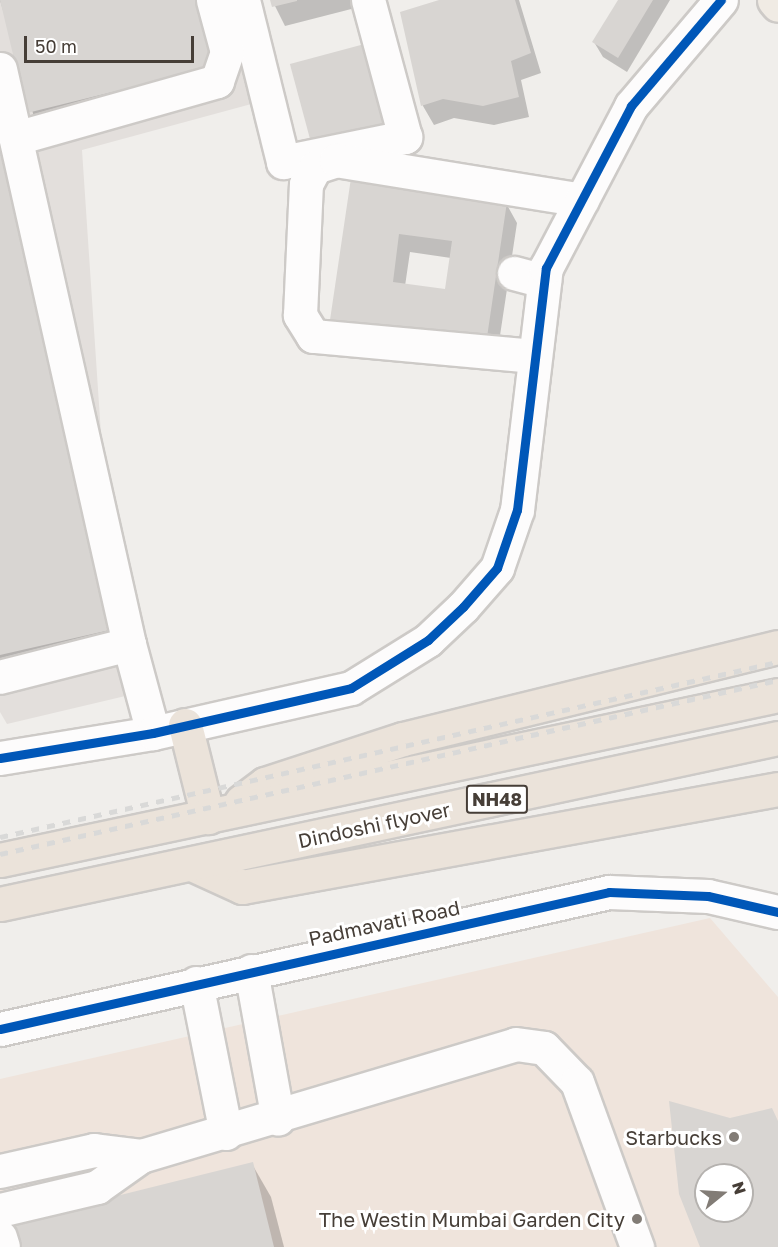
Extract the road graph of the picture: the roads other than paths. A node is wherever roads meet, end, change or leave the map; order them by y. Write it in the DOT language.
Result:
graph roads {
  1 [pos="213,0"];
  2 [pos="243,0"];
  3 [pos="368,0"];
  4 [pos="720,0"];
  5 [pos="774,0"];
  6 [pos="778,5"];
  7 [pos="0,69"];
  8 [pos="16,138"];
  9 [pos="582,200"];
  10 [pos="534,356"];
  11 [pos="129,644"];
  12 [pos="778,647"];
  13 [pos="0,677"];
  14 [pos="778,694"];
  15 [pos="185,725"];
  16 [pos="153,733"];
  17 [pos="778,738"];
  18 [pos="0,757"];
  19 [pos="778,789"];
  20 [pos="225,814"];
  21 [pos="0,860"];
  22 [pos="205,862"];
  23 [pos="0,904"];
  24 [pos="778,912"];
  25 [pos="251,971"];
  26 [pos="196,983"];
  27 [pos="0,1029"];
  28 [pos="278,1119"];
  29 [pos="226,1133"];
  30 [pos="141,1156"];
  31 [pos="0,1171"];
  32 [pos="0,1210"];
  33 [pos="0,1237"];
  34 [pos="3,1247"];
  35 [pos="637,1247"];
  1 -- 8 [label="street"];
  2 -- 3 [label="street"];
  4 -- 9 [label="street"];
  5 -- 6 [label="main road"];
  7 -- 8 [label="street"];
  8 -- 11 [label="street"];
  9 -- 10 [label="street"];
  9 -- 10 [label="street"];
  10 -- 15 [label="street"];
  11 -- 13 [label="street"];
  11 -- 16 [label="street"];
  12 -- 20 [label="highway"];
  14 -- 20 [label="highway, Dindoshi flyover / NH48"];
  15 -- 16 [label="street"];
  15 -- 20 [label="highway"];
  16 -- 18 [label="street"];
  17 -- 22 [label="highway, Dindoshi flyover / NH48"];
  19 -- 22 [label="highway"];
  20 -- 21 [label="highway, NH48"];
  22 -- 23 [label="highway, NH48"];
  24 -- 25 [label="street, Padmavati Road"];
  25 -- 26 [label="street, Padmavati Road"];
  25 -- 28 [label="street"];
  26 -- 27 [label="street, Padmavati Road"];
  26 -- 29 [label="street"];
  28 -- 29 [label="street"];
  28 -- 35 [label="street"];
  29 -- 30 [label="street"];
  30 -- 31 [label="street"];
  30 -- 32 [label="street"];
  33 -- 34 [label="street"];
}
